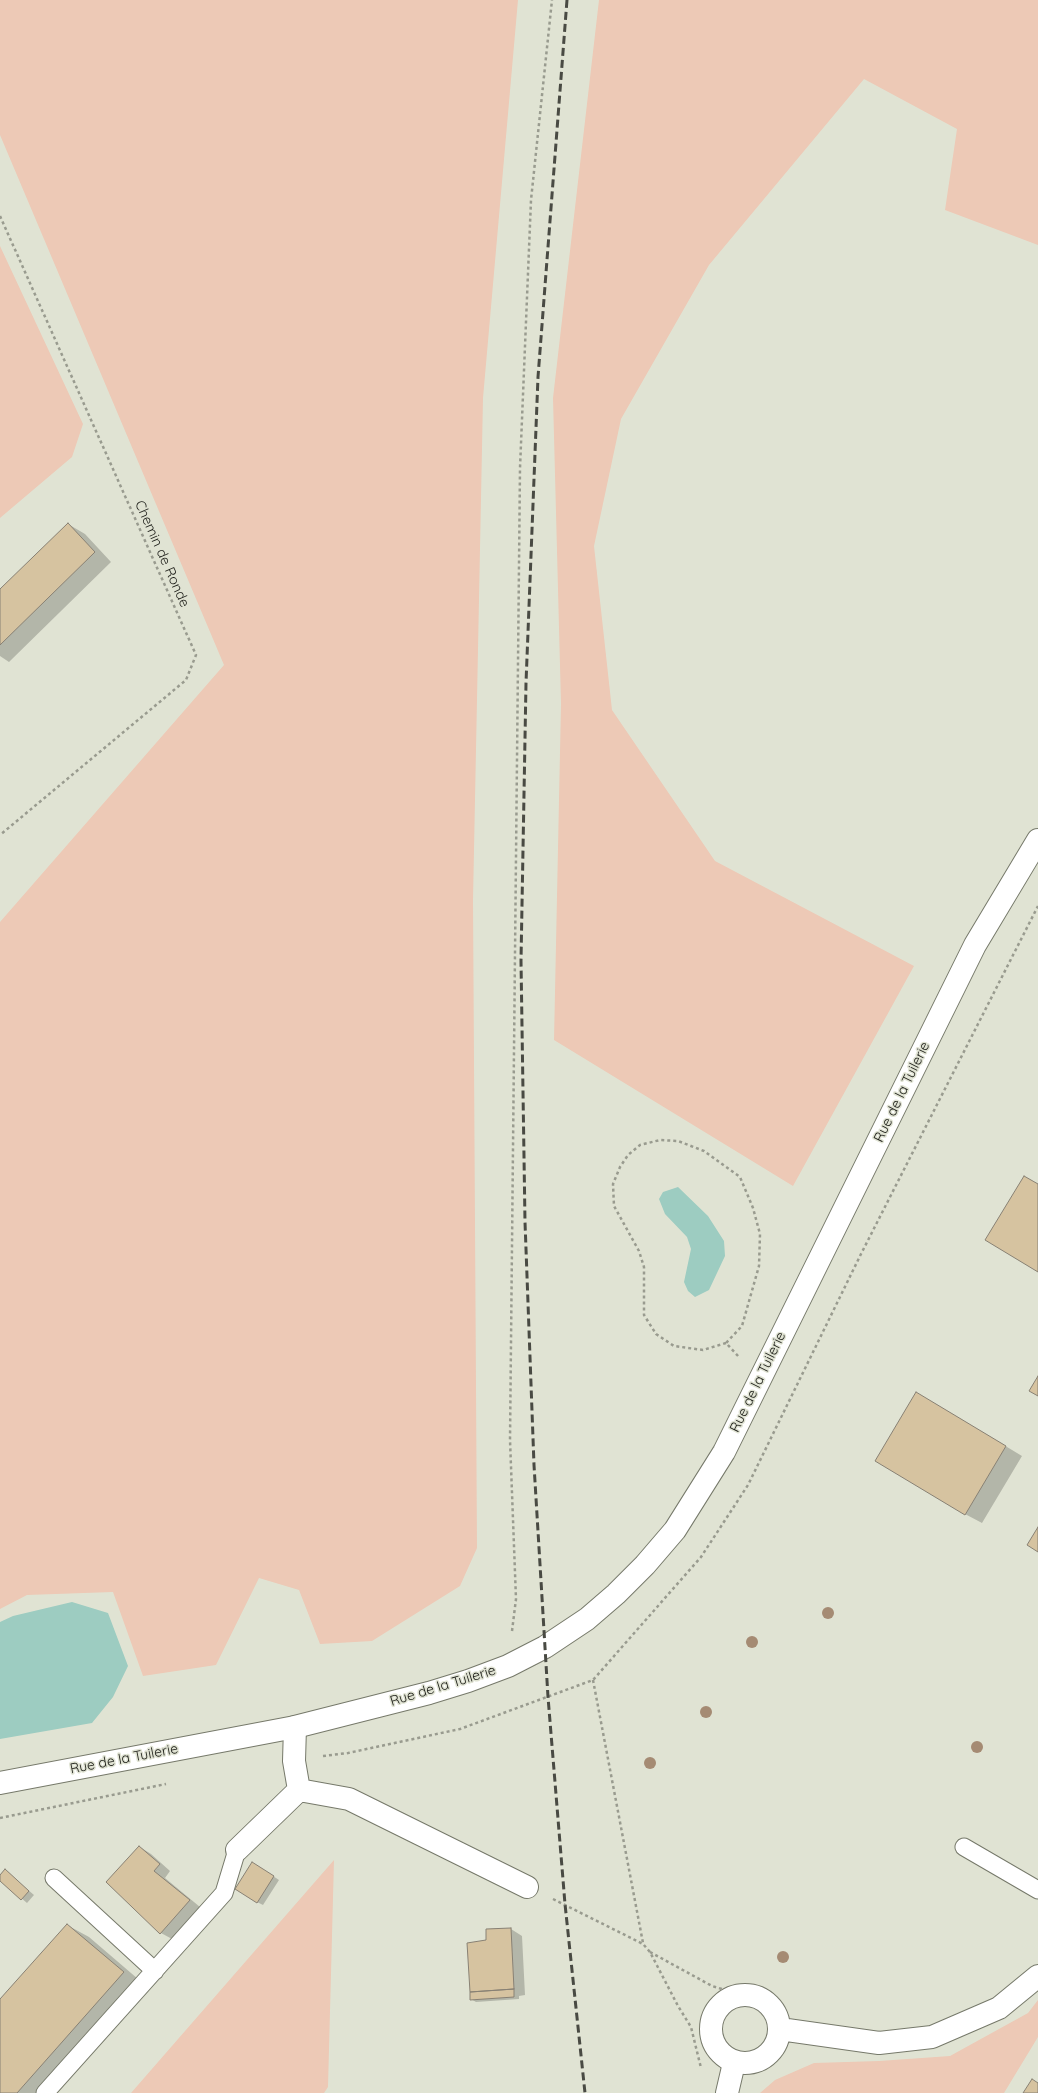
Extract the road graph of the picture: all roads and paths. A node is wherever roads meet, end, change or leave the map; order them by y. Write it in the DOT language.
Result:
graph roads {
  1 [pos="552,0"];
  2 [pos="0,216"];
  3 [pos="0,835"];
  4 [pos="1038,840"];
  5 [pos="726,1343"];
  6 [pos="759,1380"];
  7 [pos="508,1666"];
  8 [pos="593,1680"];
  9 [pos="295,1727"];
  10 [pos="0,1783"];
  11 [pos="166,1784"];
  12 [pos="299,1790"];
  13 [pos="0,1818"];
  14 [pos="964,1847"];
  15 [pos="237,1850"];
  16 [pos="54,1878"];
  17 [pos="527,1886"];
  18 [pos="1038,1890"];
  19 [pos="643,1944"];
  20 [pos="650,1952"];
  21 [pos="155,1971"];
  22 [pos="1038,1976"];
  23 [pos="740,1995"];
  24 [pos="780,2029"];
  25 [pos="734,2062"];
  26 [pos="702,2071"];
  27 [pos="45,2093"];
  28 [pos="726,2093"];
  1 -- 7 [label="path"];
  2 -- 3 [label="path, Chemin de Ronde"];
  4 -- 6 [label="street, Rue de la Tuilerie"];
  5 -- 5 [label="path"];
  5 -- 6 [label="path"];
  6 -- 7 [label="street, Rue de la Tuilerie"];
  7 -- 9 [label="street, Rue de la Tuilerie"];
  8 -- 19 [label="path"];
  9 -- 10 [label="street, Rue de la Tuilerie"];
  9 -- 12 [label="street"];
  11 -- 13 [label="path"];
  12 -- 15 [label="street"];
  12 -- 17 [label="street"];
  14 -- 18 [label="lane"];
  15 -- 21 [label="lane"];
  16 -- 21 [label="lane"];
  17 -- 19 [label="path"];
  19 -- 20 [label="path"];
  20 -- 23 [label="path"];
  20 -- 26 [label="path"];
  21 -- 27 [label="lane"];
  22 -- 24 [label="street"];
  23 -- 24 [label="street"];
  23 -- 25 [label="street"];
  24 -- 25 [label="street"];
  25 -- 28 [label="street"];
}
